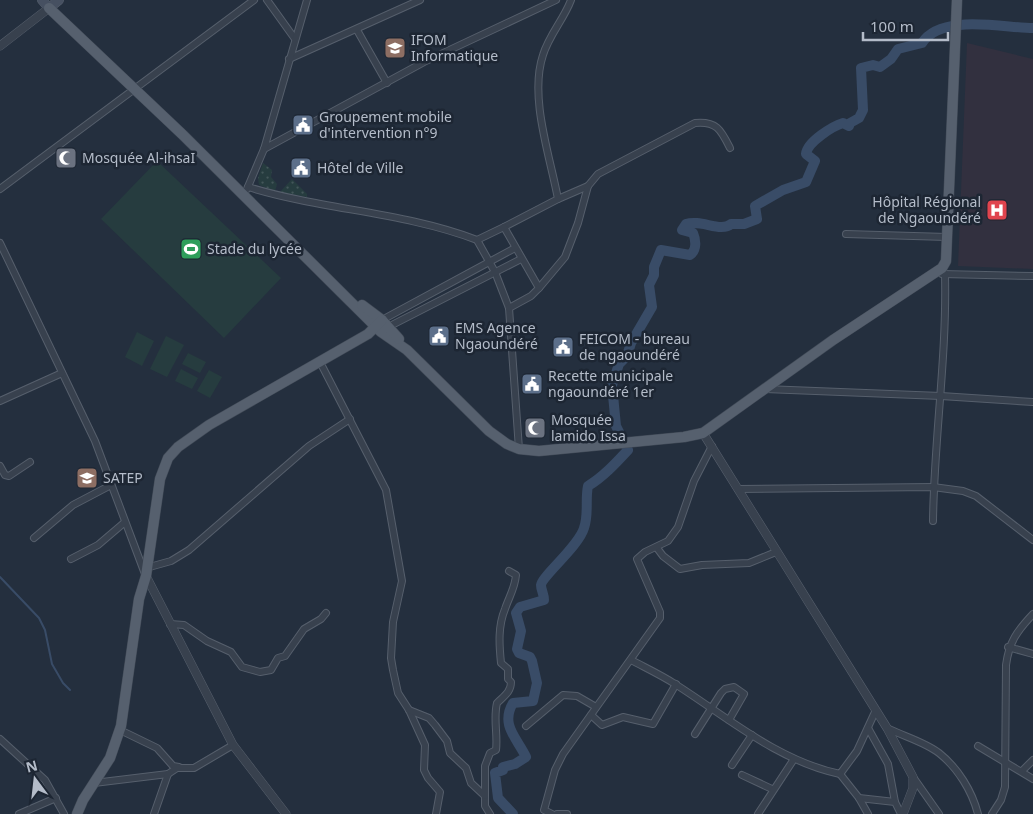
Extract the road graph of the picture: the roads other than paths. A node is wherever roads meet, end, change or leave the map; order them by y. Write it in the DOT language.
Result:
graph roads {
  1 [pos="59,0"];
  2 [pos="254,0"];
  3 [pos="267,0"];
  4 [pos="308,0"];
  5 [pos="420,0"];
  6 [pos="556,0"];
  7 [pos="571,0"];
  8 [pos="957,0"];
  9 [pos="45,4"];
  10 [pos="357,30"];
  11 [pos="295,39"];
  12 [pos="0,46"];
  13 [pos="289,59"];
  14 [pos="387,83"];
  15 [pos="135,89"];
  16 [pos="730,148"];
  17 [pos="264,149"];
  18 [pos="588,186"];
  19 [pos="0,189"];
  20 [pos="246,192"];
  21 [pos="558,199"];
  22 [pos="504,227"];
  23 [pos="846,234"];
  24 [pos="947,237"];
  25 [pos="477,240"];
  26 [pos="0,245"];
  27 [pos="515,248"];
  28 [pos="521,259"];
  29 [pos="489,261"];
  30 [pos="495,272"];
  31 [pos="941,274"];
  32 [pos="1033,276"];
  33 [pos="539,288"];
  34 [pos="509,308"];
  35 [pos="381,326"];
  36 [pos="320,362"];
  37 [pos="62,373"];
  38 [pos="764,389"];
  39 [pos="941,396"];
  40 [pos="0,401"];
  41 [pos="1033,402"];
  42 [pos="350,419"];
  43 [pos="704,432"];
  44 [pos="712,446"];
  45 [pos="519,449"];
  46 [pos="30,462"];
  47 [pos="0,466"];
  48 [pos="111,485"];
  49 [pos="933,487"];
  50 [pos="738,489"];
  51 [pos="933,521"];
  52 [pos="125,522"];
  53 [pos="34,538"];
  54 [pos="1033,539"];
  55 [pos="658,548"];
  56 [pos="776,552"];
  57 [pos="71,559"];
  58 [pos="509,571"];
  59 [pos="146,572"];
  60 [pos="326,613"];
  61 [pos="1033,614"];
  62 [pos="170,624"];
  63 [pos="1008,647"];
  64 [pos="1033,654"];
  65 [pos="631,660"];
  66 [pos="676,684"];
  67 [pos="596,707"];
  68 [pos="711,708"];
  69 [pos="409,710"];
  70 [pos="875,712"];
  71 [pos="592,715"];
  72 [pos="729,720"];
  73 [pos="526,726"];
  74 [pos="868,728"];
  75 [pos="886,728"];
  76 [pos="120,730"];
  77 [pos="696,734"];
  78 [pos="752,735"];
  79 [pos="0,739"];
  80 [pos="233,745"];
  81 [pos="978,746"];
  82 [pos="794,759"];
  83 [pos="1033,760"];
  84 [pos="1006,761"];
  85 [pos="732,765"];
  86 [pos="194,768"];
  87 [pos="1022,771"];
  88 [pos="168,774"];
  89 [pos="840,774"];
  90 [pos="742,775"];
  91 [pos="913,777"];
  92 [pos="1033,779"];
  93 [pos="94,783"];
  94 [pos="772,790"];
  95 [pos="485,796"];
  96 [pos="56,798"];
  97 [pos="859,798"];
  98 [pos="895,802"];
  99 [pos="19,814"];
  100 [pos="64,814"];
  101 [pos="77,814"];
  102 [pos="154,814"];
  103 [pos="286,814"];
  104 [pos="436,814"];
  105 [pos="490,814"];
  106 [pos="552,814"];
  107 [pos="557,814"];
  108 [pos="567,814"];
  109 [pos="758,814"];
  110 [pos="868,814"];
  111 [pos="902,814"];
  112 [pos="939,814"];
  113 [pos="978,814"];
  114 [pos="992,814"];
  1 -- 9 [label="main road"];
  2 -- 15 [label="street"];
  3 -- 11 [label="street"];
  4 -- 11 [label="street"];
  5 -- 10 [label="street"];
  6 -- 14 [label="street"];
  7 -- 21 [label="street"];
  8 -- 24 [label="main road"];
  9 -- 12 [label="street"];
  9 -- 15 [label="main road"];
  10 -- 13 [label="street"];
  10 -- 14 [label="street"];
  11 -- 13 [label="street"];
  13 -- 17 [label="street"];
  14 -- 17 [label="street"];
  15 -- 19 [label="street"];
  15 -- 20 [label="main road"];
  16 -- 18 [label="street"];
  17 -- 20 [label="street"];
  18 -- 21 [label="street"];
  18 -- 33 [label="street"];
  20 -- 25 [label="street"];
  20 -- 35 [label="main road"];
  21 -- 22 [label="street"];
  22 -- 25 [label="street"];
  22 -- 27 [label="street"];
  23 -- 24 [label="street"];
  24 -- 31 [label="main road"];
  25 -- 29 [label="street"];
  26 -- 37 [label="street"];
  27 -- 28 [label="street"];
  27 -- 29 [label="street"];
  28 -- 30 [label="street"];
  28 -- 33 [label="street"];
  29 -- 30 [label="street"];
  29 -- 35 [label="street"];
  30 -- 34 [label="street"];
  30 -- 35 [label="street"];
  31 -- 32 [label="street"];
  31 -- 38 [label="main road"];
  31 -- 39 [label="street"];
  33 -- 34 [label="street"];
  34 -- 45 [label="street"];
  35 -- 36 [label="main road"];
  35 -- 45 [label="main road"];
  36 -- 42 [label="street"];
  36 -- 59 [label="main road"];
  37 -- 40 [label="street"];
  37 -- 48 [label="street"];
  38 -- 39 [label="street"];
  38 -- 43 [label="main road"];
  39 -- 41 [label="street"];
  39 -- 49 [label="street"];
  42 -- 59 [label="street"];
  42 -- 69 [label="street"];
  43 -- 44 [label="street"];
  43 -- 45 [label="main road"];
  44 -- 50 [label="street"];
  44 -- 55 [label="street"];
  46 -- 47 [label="street"];
  48 -- 52 [label="street"];
  48 -- 53 [label="street"];
  49 -- 50 [label="street"];
  49 -- 51 [label="street"];
  49 -- 54 [label="street"];
  50 -- 56 [label="street"];
  52 -- 57 [label="street"];
  52 -- 59 [label="street"];
  55 -- 56 [label="street"];
  55 -- 65 [label="street"];
  56 -- 70 [label="street"];
  58 -- 95 [label="street"];
  59 -- 62 [label="street"];
  59 -- 76 [label="main road"];
  60 -- 62 [label="street"];
  61 -- 63 [label="street"];
  62 -- 80 [label="street"];
  63 -- 64 [label="street"];
  63 -- 84 [label="street"];
  65 -- 66 [label="street"];
  65 -- 67 [label="street"];
  66 -- 68 [label="street"];
  66 -- 71 [label="street"];
  67 -- 71 [label="street"];
  67 -- 73 [label="street"];
  68 -- 72 [label="street"];
  68 -- 72 [label="street"];
  68 -- 77 [label="street"];
  69 -- 95 [label="street"];
  69 -- 104 [label="street"];
  70 -- 74 [label="street"];
  70 -- 75 [label="street"];
  71 -- 106 [label="street"];
  72 -- 78 [label="street"];
  74 -- 89 [label="street"];
  74 -- 98 [label="street"];
  75 -- 91 [label="street"];
  75 -- 113 [label="street"];
  76 -- 86 [label="street"];
  76 -- 93 [label="main road"];
  78 -- 82 [label="street"];
  78 -- 85 [label="street"];
  79 -- 96 [label="street"];
  80 -- 86 [label="street"];
  80 -- 103 [label="street"];
  81 -- 84 [label="street"];
  82 -- 89 [label="street"];
  82 -- 94 [label="street"];
  83 -- 87 [label="street"];
  84 -- 87 [label="street"];
  84 -- 114 [label="street"];
  86 -- 88 [label="street"];
  87 -- 92 [label="street"];
  88 -- 93 [label="street"];
  88 -- 102 [label="street"];
  89 -- 97 [label="street"];
  90 -- 94 [label="street"];
  91 -- 111 [label="street"];
  91 -- 112 [label="street"];
  93 -- 101 [label="main road"];
  94 -- 109 [label="street"];
  95 -- 105 [label="street"];
  96 -- 99 [label="street"];
  96 -- 100 [label="street"];
  97 -- 98 [label="street"];
  97 -- 110 [label="street"];
  98 -- 111 [label="street"];
  107 -- 108 [label="street"];
}
